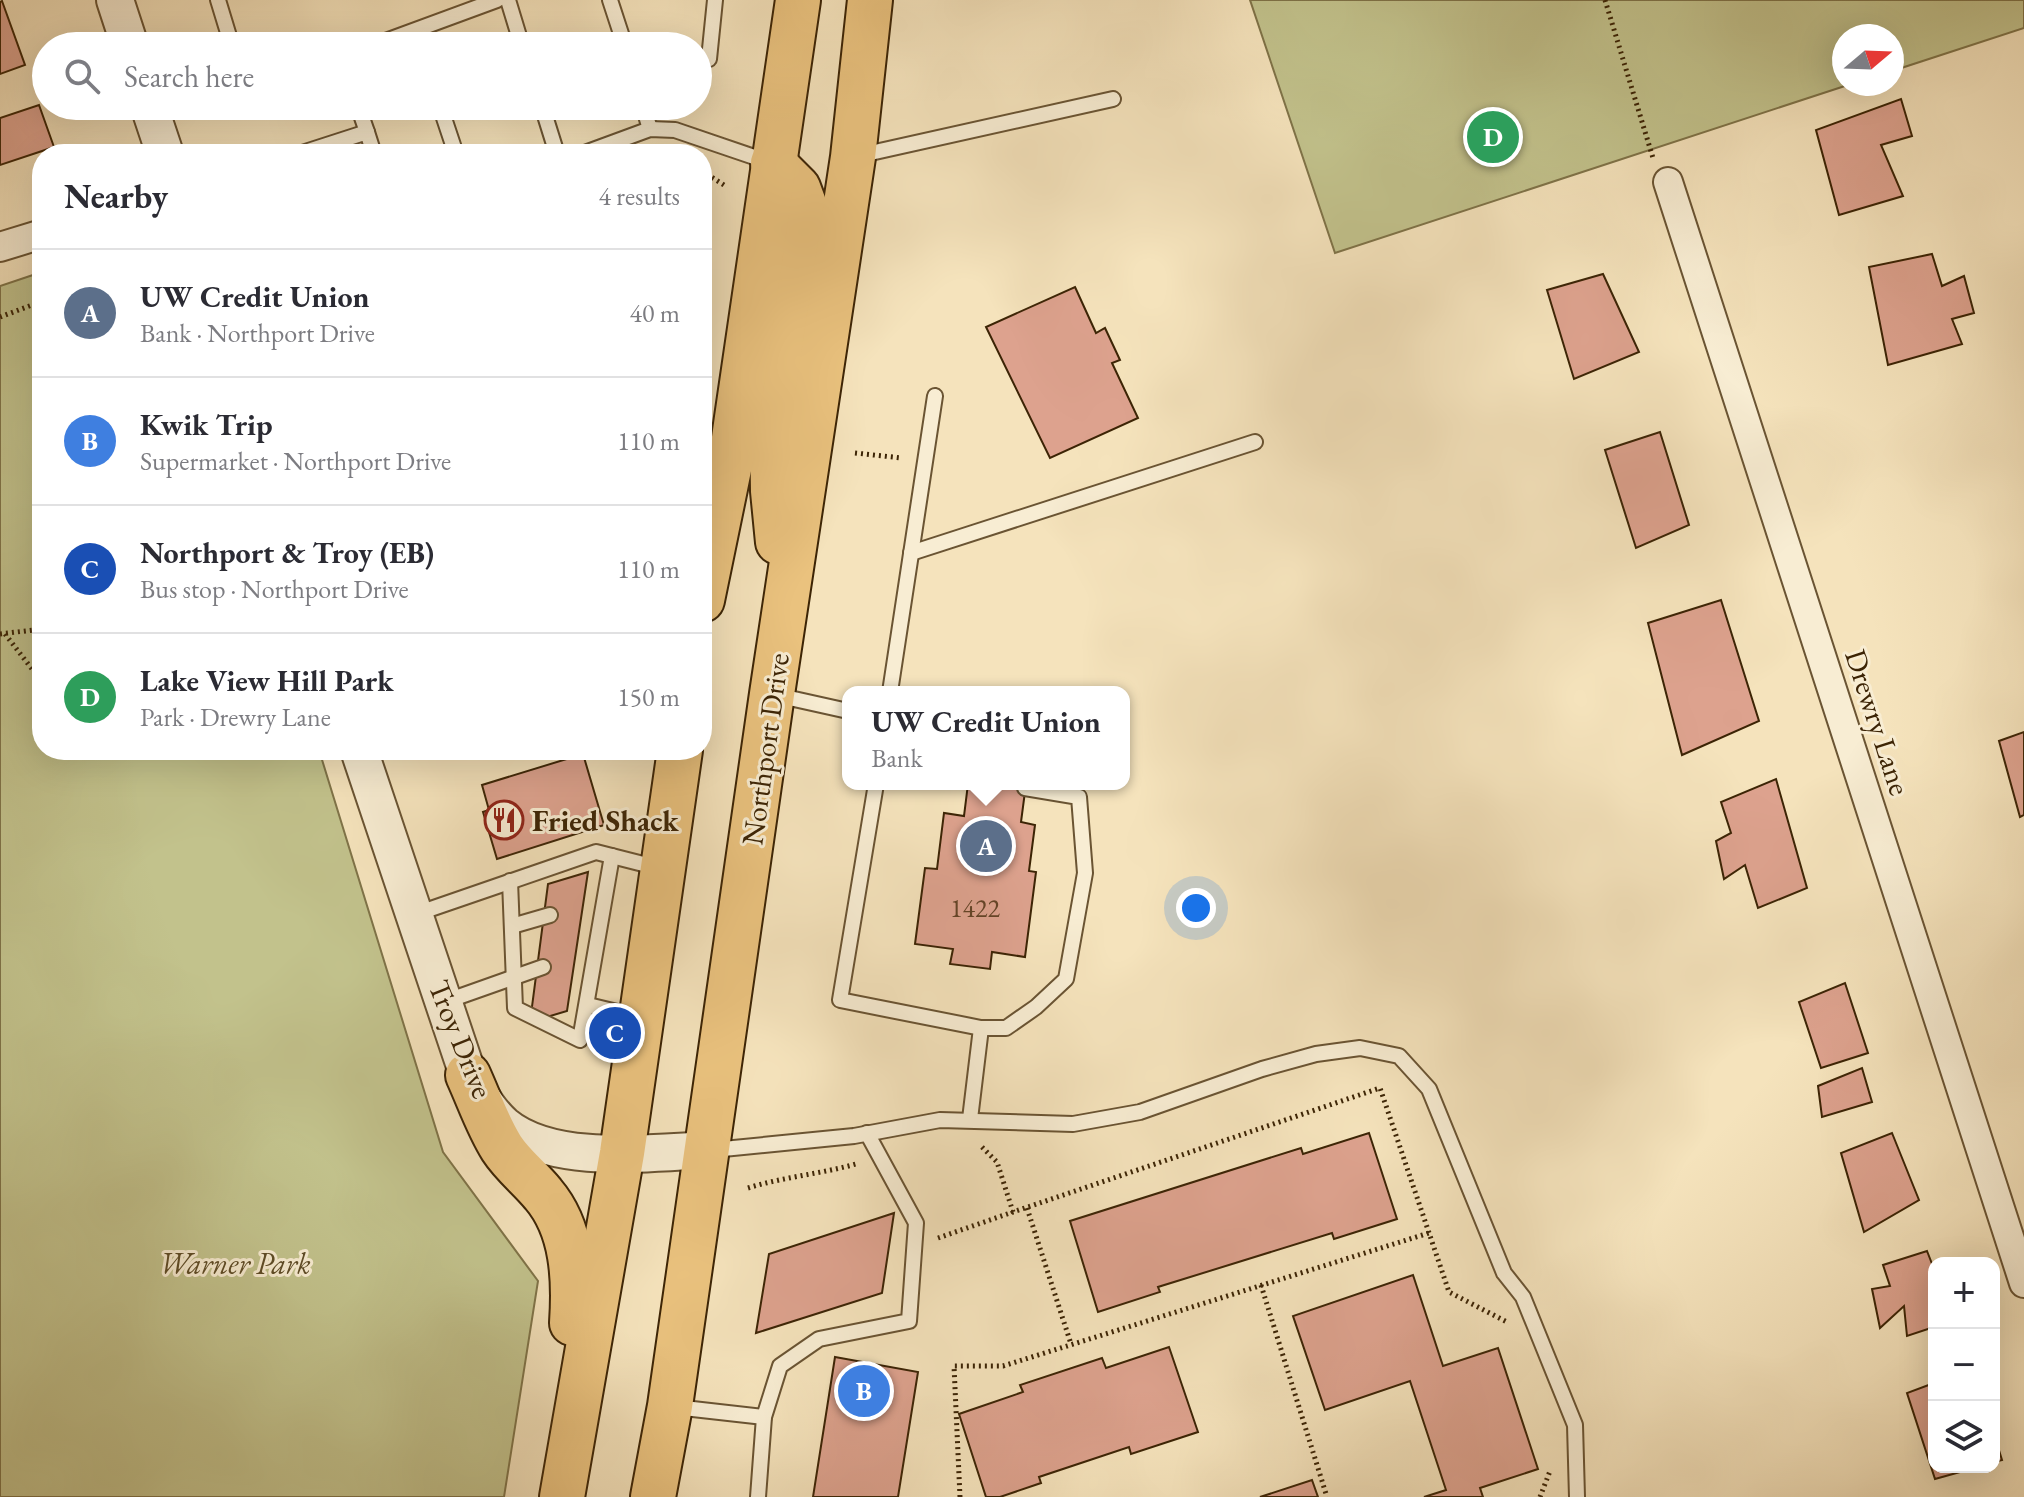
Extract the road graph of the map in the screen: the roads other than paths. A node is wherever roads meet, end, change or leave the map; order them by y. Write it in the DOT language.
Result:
graph roads {
  1 [pos="115,0"];
  2 [pos="218,0"];
  3 [pos="497,0"];
  4 [pos="508,0"];
  5 [pos="610,0"];
  6 [pos="715,0"];
  7 [pos="798,0"];
  8 [pos="870,0"];
  9 [pos="125,32"];
  10 [pos="228,32"];
  11 [pos="431,32"];
  12 [pos="518,32"];
  13 [pos="620,32"];
  14 [pos="712,32"];
  15 [pos="1113,99"];
  16 [pos="154,120"];
  17 [pos="363,120"];
  18 [pos="445,120"];
  19 [pos="546,120"];
  20 [pos="647,120"];
  21 [pos="650,129"];
  22 [pos="367,132"];
  23 [pos="162,144"];
  24 [pos="330,144"];
  25 [pos="371,144"];
  26 [pos="453,144"];
  27 [pos="554,144"];
  28 [pos="609,144"];
  29 [pos="853,157"];
  30 [pos="773,163"];
  31 [pos="1668,182"];
  32 [pos="32,237"];
  33 [pos="0,247"];
  34 [pos="935,396"];
  35 [pos="1255,442"];
  36 [pos="716,453"];
  37 [pos="712,495"];
  38 [pos="911,553"];
  39 [pos="785,608"];
  40 [pos="891,686"];
  41 [pos="772,694"];
  42 [pos="842,710"];
  43 [pos="362,760"];
  44 [pos="679,760"];
  45 [pos="875,790"];
  46 [pos="1037,790"];
  47 [pos="612,856"];
  48 [pos="663,869"];
  49 [pos="510,881"];
  50 [pos="605,900"];
  51 [pos="587,905"];
  52 [pos="415,915"];
  53 [pos="550,915"];
  54 [pos="512,926"];
  55 [pos="597,950"];
  56 [pos="579,955"];
  57 [pos="543,967"];
  58 [pos="514,977"];
  59 [pos="444,1002"];
  60 [pos="588,1005"];
  61 [pos="642,1018"];
  62 [pos="981,1028"];
  63 [pos="468,1075"];
  64 [pos="970,1119"];
  65 [pos="867,1133"];
  66 [pos="707,1150"];
  67 [pos="622,1153"];
  68 [pos="2024,1283"];
  69 [pos="670,1406"];
  70 [pos="764,1417"];
  71 [pos="560,1497"];
  72 [pos="653,1497"];
  73 [pos="758,1497"];
  74 [pos="1577,1497"];
  1 -- 9 [label="street"];
  2 -- 10 [label="lane"];
  3 -- 11 [label="lane"];
  4 -- 12 [label="lane"];
  5 -- 13 [label="lane"];
  6 -- 14 [label="lane"];
  7 -- 30 [label="main road"];
  8 -- 29 [label="main road, Northport Drive"];
  15 -- 29 [label="lane"];
  16 -- 23 [label="street"];
  17 -- 22 [label="lane"];
  18 -- 26 [label="lane"];
  19 -- 27 [label="lane"];
  20 -- 21 [label="lane"];
  21 -- 28 [label="lane"];
  21 -- 30 [label="lane"];
  22 -- 24 [label="lane"];
  22 -- 25 [label="lane"];
  29 -- 39 [label="main road, Northport Drive"];
  30 -- 36 [label="main road"];
  30 -- 39 [label="main road"];
  31 -- 68 [label="street, Drewry Lane"];
  32 -- 33 [label="street"];
  34 -- 38 [label="lane"];
  35 -- 38 [label="lane"];
  36 -- 37 [label="main road"];
  38 -- 40 [label="lane"];
  39 -- 41 [label="main road, Northport Drive"];
  41 -- 42 [label="lane"];
  41 -- 66 [label="main road, Northport Drive"];
  43 -- 52 [label="street, Troy Drive"];
  44 -- 48 [label="main road"];
  45 -- 62 [label="lane"];
  46 -- 62 [label="lane"];
  47 -- 48 [label="lane"];
  47 -- 49 [label="lane"];
  47 -- 50 [label="lane"];
  48 -- 61 [label="main road"];
  49 -- 52 [label="lane"];
  49 -- 54 [label="lane"];
  50 -- 51 [label="lane"];
  50 -- 55 [label="lane"];
  52 -- 59 [label="street, Troy Drive"];
  53 -- 54 [label="lane"];
  54 -- 58 [label="lane"];
  55 -- 56 [label="lane"];
  55 -- 60 [label="lane"];
  57 -- 58 [label="lane"];
  58 -- 59 [label="lane"];
  58 -- 60 [label="lane"];
  59 -- 63 [label="street, Troy Drive"];
  60 -- 61 [label="lane"];
  61 -- 67 [label="main road"];
  62 -- 64 [label="lane"];
  63 -- 67 [label="street, Troy Drive"];
  63 -- 71 [label="main road"];
  64 -- 65 [label="lane"];
  64 -- 74 [label="lane"];
  65 -- 66 [label="lane"];
  65 -- 70 [label="lane"];
  66 -- 67 [label="street, Troy Drive"];
  66 -- 69 [label="main road, Northport Drive"];
  67 -- 71 [label="main road"];
  69 -- 70 [label="lane"];
  69 -- 72 [label="main road, Northport Drive"];
  70 -- 73 [label="lane"];
}
